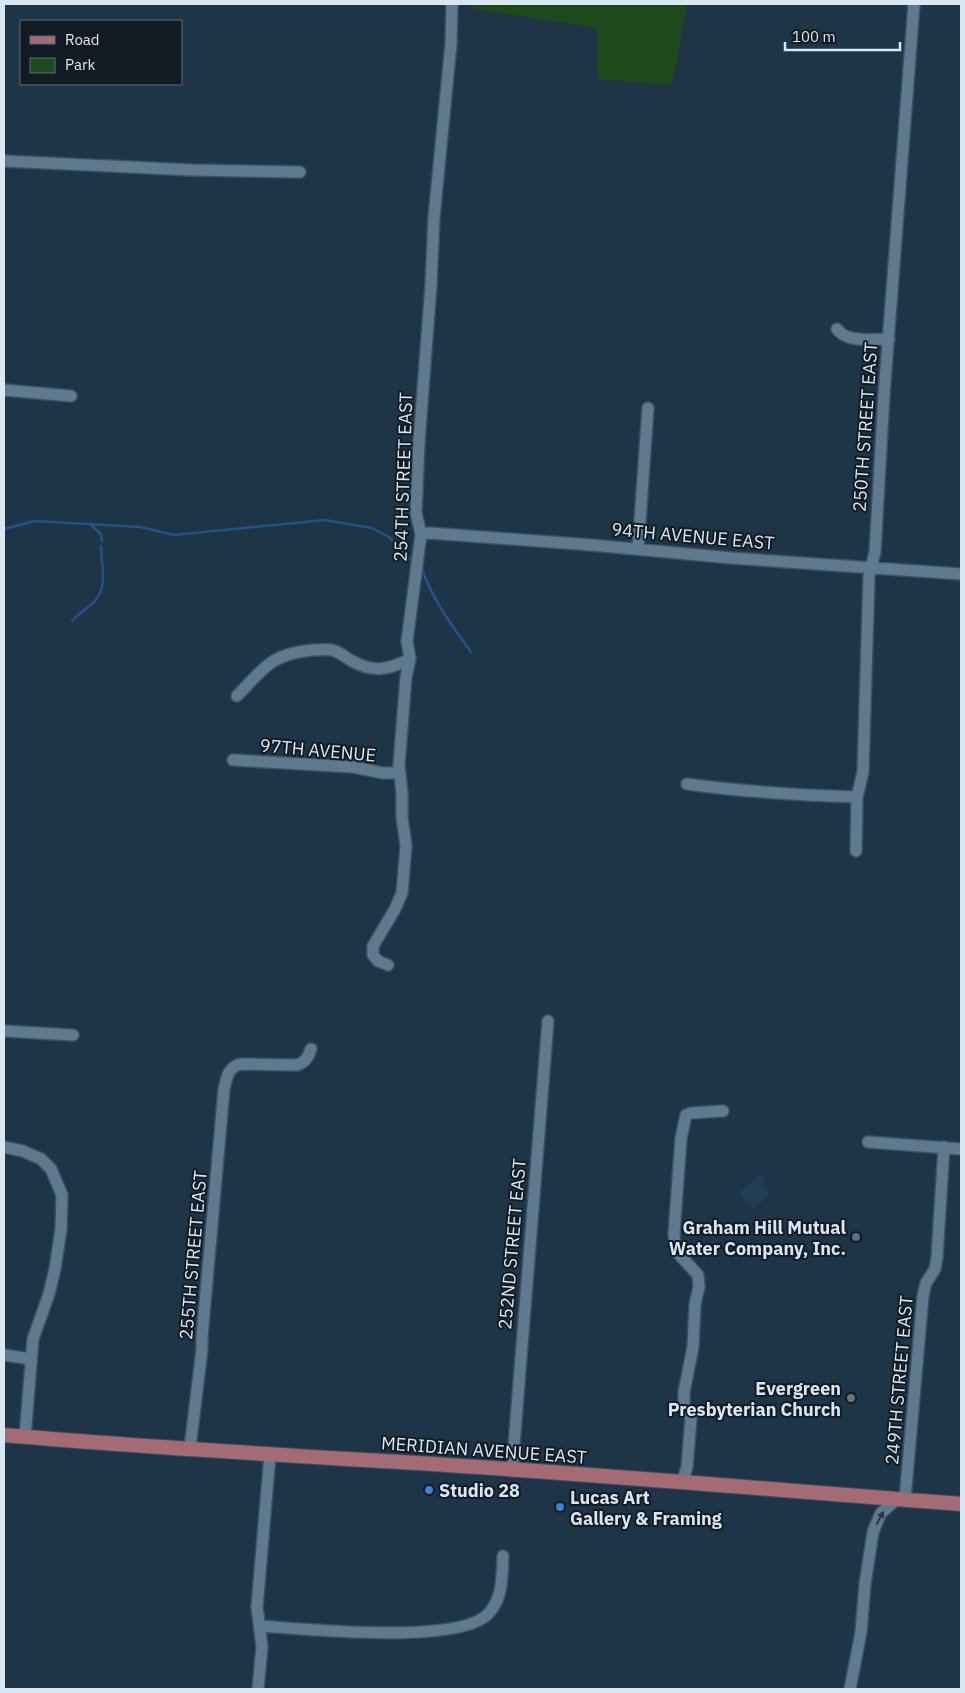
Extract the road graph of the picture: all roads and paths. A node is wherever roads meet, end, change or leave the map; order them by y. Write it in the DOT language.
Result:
graph roads {
  1 [pos="452,4"];
  2 [pos="914,4"];
  3 [pos="4,161"];
  4 [pos="300,172"];
  5 [pos="837,329"];
  6 [pos="888,339"];
  7 [pos="4,390"];
  8 [pos="70,396"];
  9 [pos="648,408"];
  10 [pos="421,534"];
  11 [pos="638,549"];
  12 [pos="872,567"];
  13 [pos="961,574"];
  14 [pos="410,659"];
  15 [pos="236,696"];
  16 [pos="233,760"];
  17 [pos="400,773"];
  18 [pos="687,784"];
  19 [pos="857,797"];
  20 [pos="856,851"];
  21 [pos="388,964"];
  22 [pos="548,1021"];
  23 [pos="4,1031"];
  24 [pos="73,1035"];
  25 [pos="311,1049"];
  26 [pos="723,1112"];
  27 [pos="868,1142"];
  28 [pos="4,1147"];
  29 [pos="944,1148"];
  30 [pos="961,1149"];
  31 [pos="4,1355"];
  32 [pos="31,1359"];
  33 [pos="4,1435"];
  34 [pos="26,1437"];
  35 [pos="190,1448"];
  36 [pos="270,1455"];
  37 [pos="512,1470"];
  38 [pos="682,1483"];
  39 [pos="901,1499"];
  40 [pos="961,1504"];
  41 [pos="504,1556"];
  42 [pos="260,1626"];
  43 [pos="258,1689"];
  44 [pos="850,1689"];
  1 -- 10 [label="street, 254TH STREET EAST"];
  2 -- 6 [label="street, 250TH STREET EAST"];
  3 -- 4 [label="street"];
  5 -- 6 [label="street"];
  6 -- 12 [label="street, 250TH STREET EAST"];
  7 -- 8 [label="street"];
  9 -- 11 [label="street"];
  10 -- 11 [label="street, 94TH AVENUE EAST"];
  10 -- 14 [label="street, 254TH STREET EAST"];
  11 -- 12 [label="street, 94TH AVENUE EAST"];
  12 -- 13 [label="street, 94TH AVENUE EAST"];
  12 -- 19 [label="street, 250TH STREET EAST"];
  14 -- 15 [label="street"];
  14 -- 17 [label="street, 254TH STREET EAST"];
  16 -- 17 [label="street, 97TH AVENUE"];
  17 -- 21 [label="street, 254TH STREET EAST"];
  18 -- 19 [label="street"];
  19 -- 20 [label="street, 250TH STREET EAST"];
  22 -- 37 [label="street, 252ND STREET EAST"];
  23 -- 24 [label="street"];
  25 -- 35 [label="street, 255TH STREET EAST"];
  26 -- 38 [label="street"];
  27 -- 29 [label="street"];
  28 -- 32 [label="street"];
  29 -- 30 [label="street"];
  29 -- 39 [label="street, 249TH STREET EAST"];
  31 -- 32 [label="street"];
  32 -- 34 [label="street"];
  33 -- 34 [label="main road, MERIDIAN AVENUE EAST"];
  34 -- 35 [label="main road, MERIDIAN AVENUE EAST"];
  35 -- 36 [label="main road, MERIDIAN AVENUE EAST"];
  36 -- 37 [label="main road, MERIDIAN AVENUE EAST"];
  36 -- 42 [label="street"];
  37 -- 38 [label="main road, MERIDIAN AVENUE EAST"];
  38 -- 39 [label="main road, MERIDIAN AVENUE EAST"];
  39 -- 40 [label="main road, MERIDIAN AVENUE EAST"];
  44 -- 39 [label="street, one-way"];
  41 -- 42 [label="street"];
  42 -- 43 [label="street"];
}
